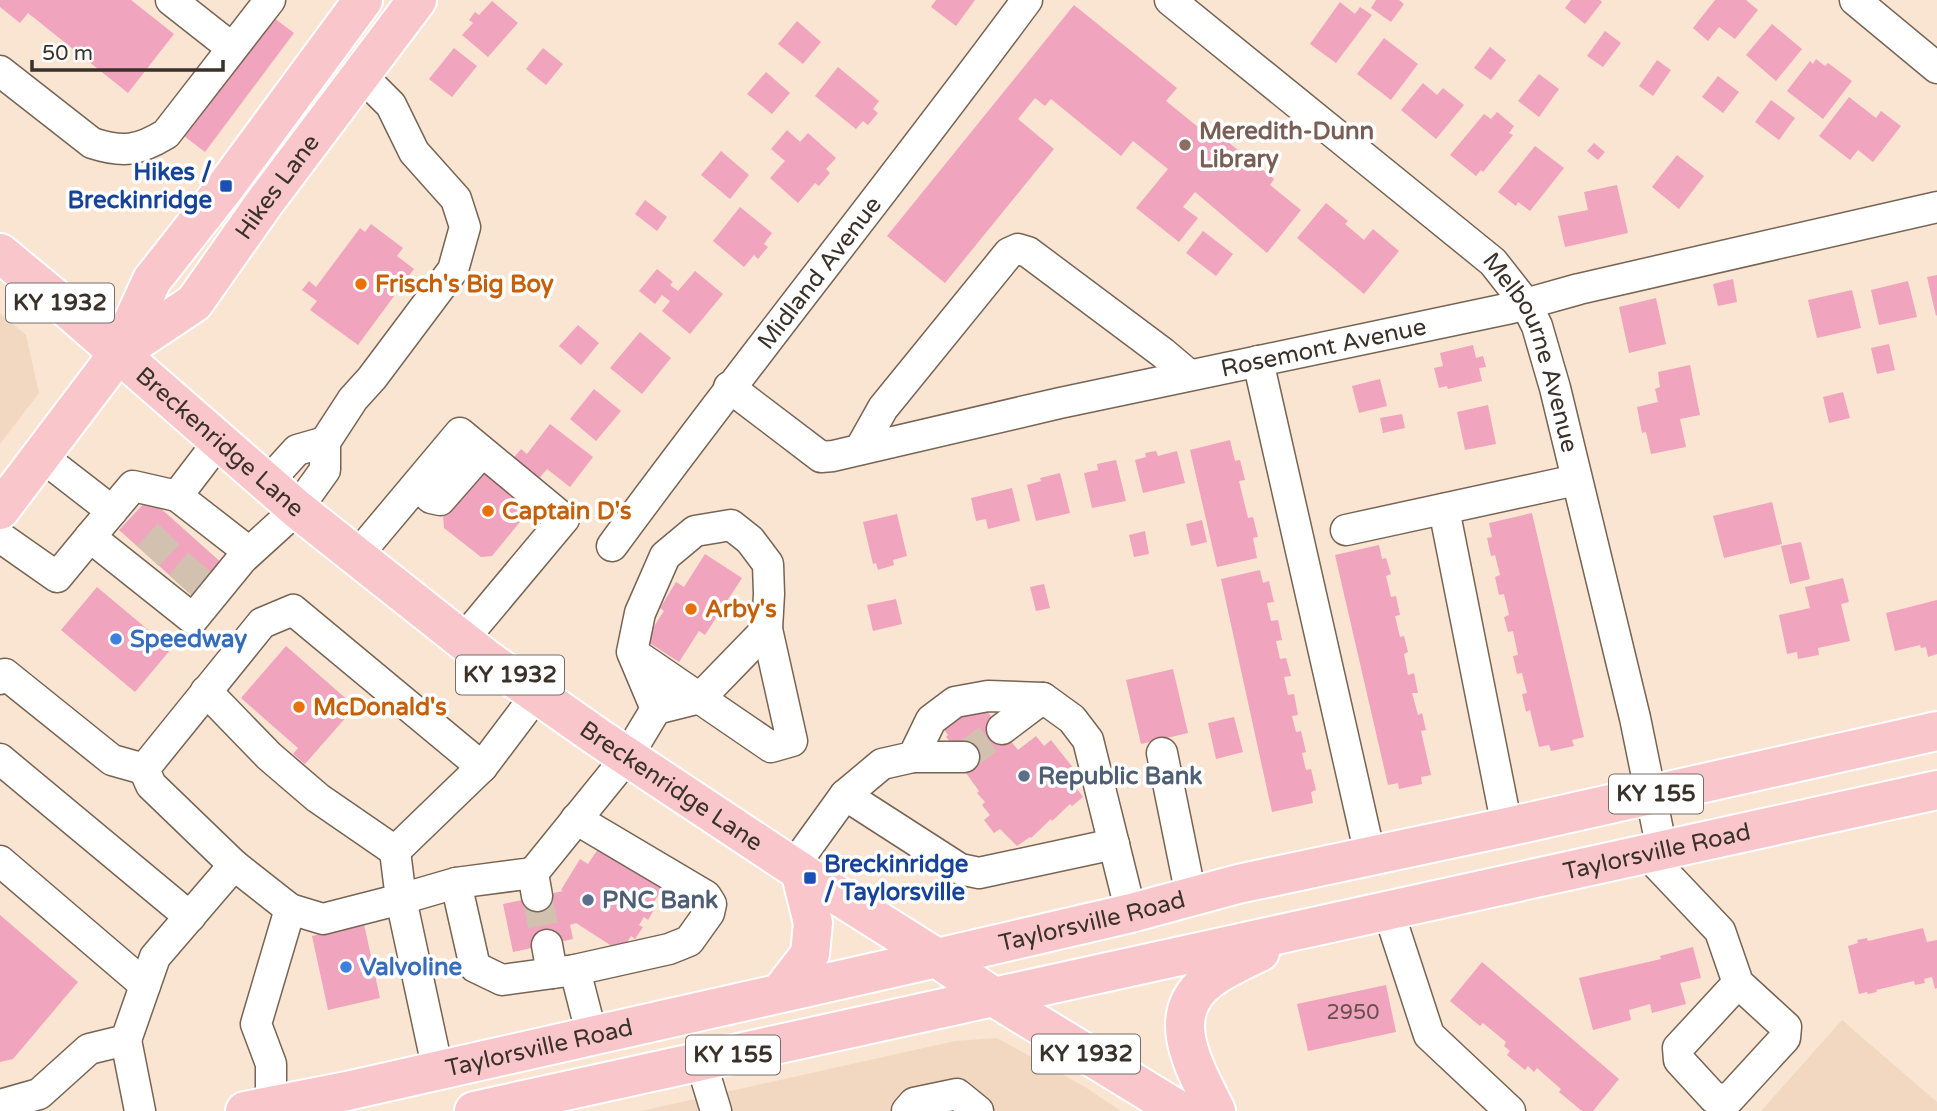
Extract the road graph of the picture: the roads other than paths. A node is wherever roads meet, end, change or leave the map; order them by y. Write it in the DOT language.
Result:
graph roads {
  1 [pos="171,0"];
  2 [pos="270,0"];
  3 [pos="363,0"];
  4 [pos="417,0"];
  5 [pos="1027,0"];
  6 [pos="1170,0"];
  7 [pos="1855,0"];
  8 [pos="232,48"];
  9 [pos="1937,68"];
  10 [pos="0,71"];
  11 [pos="361,75"];
  12 [pos="1937,207"];
  13 [pos="0,253"];
  14 [pos="1526,304"];
  15 [pos="118,354"];
  16 [pos="1258,361"];
  17 [pos="1189,375"];
  18 [pos="729,387"];
  19 [pos="219,442"];
  20 [pos="325,442"];
  21 [pos="860,449"];
  22 [pos="41,456"];
  23 [pos="1576,480"];
  24 [pos="267,483"];
  25 [pos="297,509"];
  26 [pos="1444,509"];
  27 [pos="0,510"];
  28 [pos="183,510"];
  29 [pos="112,511"];
  30 [pos="1346,530"];
  31 [pos="0,537"];
  32 [pos="89,537"];
  33 [pos="611,546"];
  34 [pos="249,552"];
  35 [pos="356,557"];
  36 [pos="767,629"];
  37 [pos="462,641"];
  38 [pos="632,652"];
  39 [pos="0,679"];
  40 [pos="206,691"];
  41 [pos="537,694"];
  42 [pos="700,698"];
  43 [pos="1043,698"];
  44 [pos="656,709"];
  45 [pos="1002,729"];
  46 [pos="1937,731"];
  47 [pos="1162,753"];
  48 [pos="627,757"];
  49 [pos="913,757"];
  50 [pos="964,757"];
  51 [pos="0,759"];
  52 [pos="482,767"];
  53 [pos="144,769"];
  54 [pos="1937,790"];
  55 [pos="845,794"];
  56 [pos="1652,795"];
  57 [pos="576,819"];
  58 [pos="1507,827"];
  59 [pos="1114,845"];
  60 [pos="395,851"];
  61 [pos="1654,851"];
  62 [pos="1370,856"];
  63 [pos="0,861"];
  64 [pos="233,865"];
  65 [pos="796,869"];
  66 [pos="456,883"];
  67 [pos="1191,896"];
  68 [pos="401,899"];
  69 [pos="289,909"];
  70 [pos="1388,911"];
  71 [pos="1130,913"];
  72 [pos="190,917"];
  73 [pos="1304,928"];
  74 [pos="937,958"];
  75 [pos="558,963"];
  76 [pos="1738,983"];
  77 [pos="145,985"];
  78 [pos="779,993"];
  79 [pos="992,996"];
  80 [pos="592,1035"];
  81 [pos="126,1040"];
  82 [pos="701,1062"];
  83 [pos="438,1071"];
  84 [pos="0,1105"];
  85 [pos="258,1108"];
  86 [pos="139,1111"];
  87 [pos="474,1111"];
  88 [pos="716,1111"];
  89 [pos="907,1111"];
  90 [pos="978,1111"];
  91 [pos="1180,1111"];
  92 [pos="1216,1111"];
  93 [pos="1510,1111"];
  1 -- 8 [label="street"];
  2 -- 8 [label="street"];
  3 -- 15 [label="main road, Hikes Lane"];
  4 -- 11 [label="main road, Hikes Lane"];
  5 -- 18 [label="street, Midland Avenue"];
  6 -- 14 [label="street, Melbourne Avenue"];
  7 -- 9 [label="street"];
  8 -- 10 [label="street"];
  11 -- 15 [label="main road, Hikes Lane"];
  11 -- 20 [label="street"];
  12 -- 14 [label="street, Rosemont Avenue"];
  13 -- 15 [label="main road, Breckenridge Lane / KY 1932"];
  14 -- 16 [label="street, Rosemont Avenue"];
  14 -- 23 [label="street, Melbourne Avenue"];
  15 -- 19 [label="main road, Breckenridge Lane / KY 1932"];
  15 -- 22 [label="main road, Hikes Lane"];
  16 -- 17 [label="street, Rosemont Avenue"];
  16 -- 62 [label="street"];
  17 -- 21 [label="street, Rosemont Avenue"];
  17 -- 21 [label="street"];
  18 -- 21 [label="street, Rosemont Avenue"];
  18 -- 33 [label="street, Midland Avenue"];
  19 -- 24 [label="main road, Breckenridge Lane / KY 1932"];
  19 -- 28 [label="street"];
  20 -- 24 [label="street"];
  20 -- 25 [label="street"];
  22 -- 27 [label="main road, Hikes Lane"];
  22 -- 29 [label="street"];
  23 -- 26 [label="street"];
  23 -- 56 [label="street, Melbourne Avenue"];
  24 -- 25 [label="main road, Breckenridge Lane / KY 1932"];
  25 -- 34 [label="street"];
  25 -- 35 [label="main road, Breckenridge Lane / KY 1932"];
  26 -- 30 [label="street"];
  26 -- 58 [label="street"];
  28 -- 29 [label="street"];
  28 -- 34 [label="street"];
  29 -- 32 [label="street"];
  31 -- 32 [label="street"];
  32 -- 34 [label="street"];
  35 -- 37 [label="main road, Breckenridge Lane / KY 1932"];
  35 -- 37 [label="street"];
  36 -- 38 [label="street"];
  36 -- 42 [label="street"];
  36 -- 42 [label="street"];
  37 -- 41 [label="main road, Breckenridge Lane / KY 1932"];
  38 -- 42 [label="street"];
  38 -- 44 [label="street"];
  39 -- 53 [label="street"];
  40 -- 52 [label="street"];
  40 -- 53 [label="street"];
  40 -- 60 [label="street"];
  41 -- 48 [label="main road, Breckenridge Lane / KY 1932"];
  41 -- 52 [label="street"];
  42 -- 44 [label="street"];
  43 -- 45 [label="street"];
  43 -- 49 [label="street"];
  43 -- 59 [label="street"];
  44 -- 48 [label="street"];
  46 -- 56 [label="main road, Taylorsville Road / KY 155"];
  47 -- 67 [label="street"];
  48 -- 57 [label="street"];
  48 -- 65 [label="main road, Breckenridge Lane / KY 1932"];
  49 -- 50 [label="street"];
  49 -- 55 [label="street"];
  51 -- 72 [label="street"];
  52 -- 60 [label="street"];
  53 -- 64 [label="street"];
  54 -- 61 [label="main road, Taylorsville Road / KY 155"];
  55 -- 59 [label="street"];
  55 -- 65 [label="street"];
  56 -- 58 [label="main road, Taylorsville Road / KY 155"];
  56 -- 61 [label="street, Melbourne Avenue"];
  57 -- 66 [label="street"];
  57 -- 75 [label="street"];
  58 -- 62 [label="main road, Taylorsville Road / KY 155"];
  59 -- 71 [label="street"];
  60 -- 68 [label="street"];
  61 -- 70 [label="main road, Taylorsville Road / KY 155"];
  61 -- 76 [label="street"];
  62 -- 67 [label="main road, Taylorsville Road / KY 155"];
  63 -- 77 [label="street"];
  64 -- 69 [label="street"];
  64 -- 72 [label="street"];
  65 -- 74 [label="main road, Breckenridge Lane / KY 1932"];
  65 -- 78 [label="main road"];
  66 -- 68 [label="street"];
  66 -- 75 [label="street"];
  67 -- 71 [label="main road, Taylorsville Road / KY 155"];
  68 -- 69 [label="street"];
  68 -- 83 [label="street"];
  69 -- 85 [label="street"];
  70 -- 73 [label="main road, Taylorsville Road / KY 155"];
  70 -- 93 [label="street"];
  71 -- 74 [label="main road, Taylorsville Road / KY 155"];
  72 -- 77 [label="street"];
  73 -- 79 [label="main road, Taylorsville Road / KY 155"];
  73 -- 92 [label="main road"];
  74 -- 78 [label="main road, Taylorsville Road / KY 155"];
  74 -- 79 [label="main road, Breckenridge Lane / KY 1932"];
  75 -- 80 [label="street"];
  77 -- 81 [label="street"];
  78 -- 80 [label="main road, Taylorsville Road / KY 155"];
  79 -- 82 [label="main road, Taylorsville Road / KY 155"];
  79 -- 91 [label="main road, Breckenridge Lane / KY 1932"];
  80 -- 83 [label="main road, Taylorsville Road / KY 155"];
  81 -- 84 [label="street"];
  81 -- 86 [label="street"];
  82 -- 87 [label="main road, Taylorsville Road / KY 155"];
  82 -- 88 [label="street"];
  83 -- 85 [label="main road, Taylorsville Road / KY 155"];
  89 -- 90 [label="street"];
}
